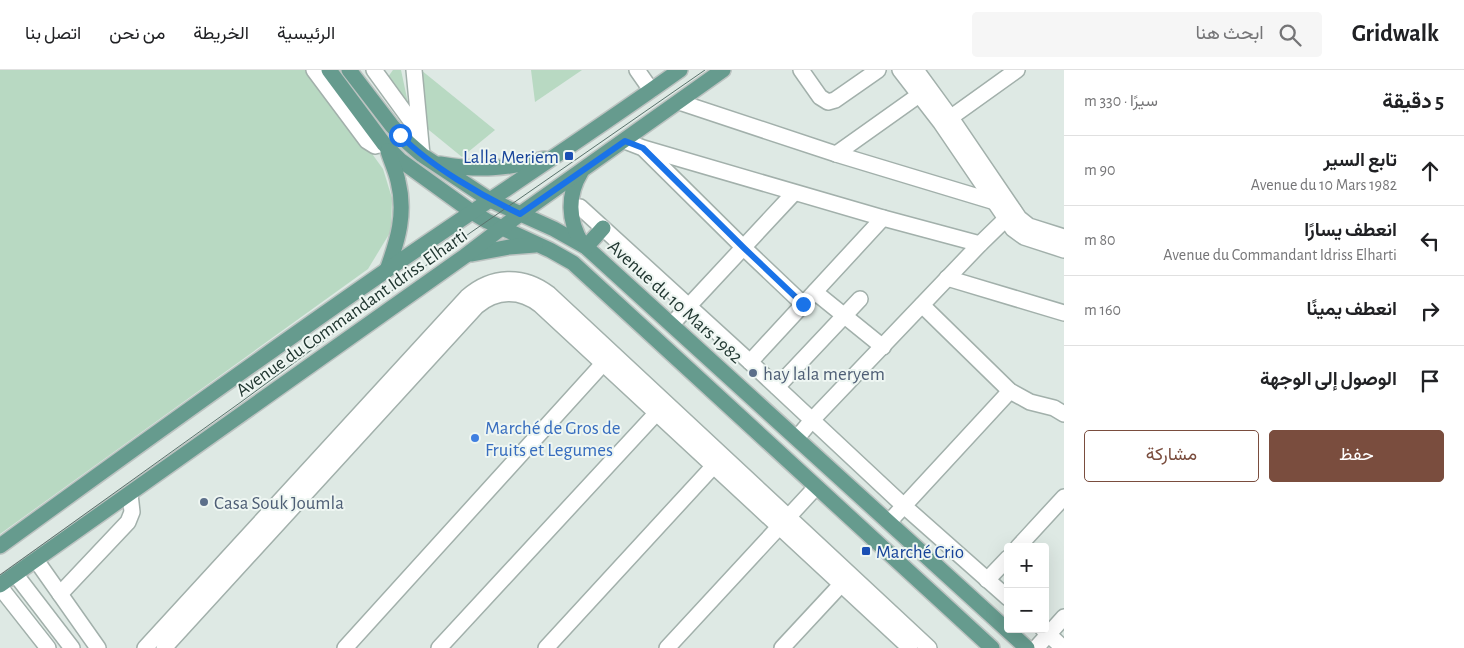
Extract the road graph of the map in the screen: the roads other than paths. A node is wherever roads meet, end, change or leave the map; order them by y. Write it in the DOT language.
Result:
graph roads {
  1 [pos="314,70"];
  2 [pos="329,70"];
  3 [pos="349,70"];
  4 [pos="414,70"];
  5 [pos="637,70"];
  6 [pos="680,70"];
  7 [pos="723,70"];
  8 [pos="800,70"];
  9 [pos="878,70"];
  10 [pos="900,70"];
  11 [pos="916,70"];
  12 [pos="1017,70"];
  13 [pos="380,72"];
  14 [pos="651,90"];
  15 [pos="364,91"];
  16 [pos="919,95"];
  17 [pos="679,102"];
  18 [pos="946,121"];
  19 [pos="420,133"];
  20 [pos="625,141"];
  21 [pos="386,147"];
  22 [pos="643,148"];
  23 [pos="836,154"];
  24 [pos="554,157"];
  25 [pos="428,159"];
  26 [pos="582,171"];
  27 [pos="794,192"];
  28 [pos="490,200"];
  29 [pos="995,202"];
  30 [pos="580,207"];
  31 [pos="472,212"];
  32 [pos="520,214"];
  33 [pos="1010,215"];
  34 [pos="883,218"];
  35 [pos="502,228"];
  36 [pos="603,228"];
  37 [pos="1064,237"];
  38 [pos="980,244"];
  39 [pos="540,245"];
  40 [pos="584,245"];
  41 [pos="744,248"];
  42 [pos="1064,250"];
  43 [pos="465,256"];
  44 [pos="387,270"];
  45 [pos="948,278"];
  46 [pos="815,292"];
  47 [pos="860,299"];
  48 [pos="803,304"];
  49 [pos="922,305"];
  50 [pos="689,306"];
  51 [pos="1064,313"];
  52 [pos="845,315"];
  53 [pos="672,324"];
  54 [pos="883,348"];
  55 [pos="607,359"];
  56 [pos="750,362"];
  57 [pos="777,387"];
  58 [pos="1010,391"];
  59 [pos="661,408"];
  60 [pos="1064,414"];
  61 [pos="812,420"];
  62 [pos="797,438"];
  63 [pos="718,461"];
  64 [pos="816,487"];
  65 [pos="130,494"];
  66 [pos="1064,497"];
  67 [pos="904,506"];
  68 [pos="784,522"];
  69 [pos="889,522"];
  70 [pos="1022,543"];
  71 [pos="0,546"];
  72 [pos="36,560"];
  73 [pos="1004,562"];
  74 [pos="16,575"];
  75 [pos="846,579"];
  76 [pos="987,580"];
  77 [pos="0,586"];
  78 [pos="60,594"];
  79 [pos="1004,595"];
  80 [pos="1064,617"];
  81 [pos="1049,629"];
  82 [pos="1044,633"];
  83 [pos="1046,633"];
  84 [pos="904,642"];
  85 [pos="349,647"];
  86 [pos="48,648"];
  87 [pos="72,648"];
  88 [pos="98,648"];
  89 [pos="145,648"];
  90 [pos="164,648"];
  91 [pos="439,648"];
  92 [pos="546,648"];
  93 [pos="667,648"];
  94 [pos="782,648"];
  95 [pos="930,648"];
  96 [pos="992,648"];
  97 [pos="1028,648"];
  98 [pos="1036,648"];
  99 [pos="1063,648"];
  1 -- 21 [label="street"];
  2 -- 21 [label="main road"];
  3 -- 15 [label="main road, Avenue du 10 Mars 1982"];
  4 -- 19 [label="street"];
  5 -- 14 [label="street"];
  6 -- 14 [label="main road, Avenue du Commandant Idriss Elharti"];
  7 -- 17 [label="main road, Avenue du Commandant Idriss Elharti"];
  8 -- 9 [label="street"];
  10 -- 16 [label="street"];
  11 -- 18 [label="street"];
  12 -- 18 [label="street"];
  13 -- 15 [label="street"];
  13 -- 19 [label="street"];
  14 -- 24 [label="main road, Avenue du Commandant Idriss Elharti"];
  15 -- 25 [label="main road, Avenue du 10 Mars 1982"];
  16 -- 18 [label="street"];
  16 -- 23 [label="street"];
  17 -- 20 [label="main road, Avenue du Commandant Idriss Elharti"];
  17 -- 23 [label="street"];
  18 -- 29 [label="street"];
  18 -- 33 [label="street"];
  19 -- 25 [label="street"];
  20 -- 22 [label="street"];
  20 -- 26 [label="main road, Avenue du Commandant Idriss Elharti"];
  21 -- 31 [label="main road"];
  21 -- 44 [label="main road"];
  22 -- 27 [label="street"];
  22 -- 41 [label="street"];
  23 -- 29 [label="street"];
  24 -- 25 [label="main road"];
  24 -- 28 [label="main road, Avenue du Commandant Idriss Elharti"];
  25 -- 28 [label="main road, Avenue du 10 Mars 1982"];
  26 -- 32 [label="main road, Avenue du Commandant Idriss Elharti"];
  26 -- 40 [label="main road"];
  27 -- 34 [label="street"];
  27 -- 41 [label="street"];
  28 -- 31 [label="main road, Avenue du Commandant Idriss Elharti"];
  28 -- 32 [label="main road, Avenue du 10 Mars 1982"];
  29 -- 33 [label="street"];
  30 -- 36 [label="street"];
  31 -- 35 [label="main road"];
  31 -- 44 [label="main road, Avenue du Commandant Idriss Elharti"];
  32 -- 35 [label="main road, Avenue du Commandant Idriss Elharti"];
  32 -- 40 [label="main road, Avenue du 10 Mars 1982"];
  33 -- 37 [label="street"];
  33 -- 38 [label="street"];
  33 -- 42 [label="street"];
  34 -- 38 [label="street"];
  34 -- 46 [label="street"];
  35 -- 39 [label="main road"];
  35 -- 43 [label="main road, Avenue du Commandant Idriss Elharti"];
  36 -- 40 [label="main road"];
  36 -- 50 [label="street"];
  38 -- 45 [label="street"];
  39 -- 43 [label="main road"];
  39 -- 64 [label="main road"];
  40 -- 53 [label="main road, Avenue du 10 Mars 1982"];
  41 -- 48 [label="street"];
  41 -- 50 [label="street"];
  43 -- 65 [label="main road, Avenue du Commandant Idriss Elharti"];
  44 -- 71 [label="main road, Avenue du Commandant Idriss Elharti"];
  45 -- 49 [label="street"];
  45 -- 51 [label="street"];
  46 -- 48 [label="street"];
  46 -- 52 [label="street"];
  47 -- 52 [label="street"];
  48 -- 56 [label="street"];
  49 -- 54 [label="street"];
  49 -- 58 [label="street"];
  50 -- 53 [label="street"];
  50 -- 56 [label="street"];
  52 -- 54 [label="street"];
  52 -- 57 [label="street"];
  53 -- 62 [label="main road, Avenue du 10 Mars 1982"];
  54 -- 61 [label="street"];
  55 -- 59 [label="street"];
  55 -- 85 [label="street"];
  55 -- 89 [label="street"];
  55 -- 90 [label="street"];
  56 -- 57 [label="street"];
  57 -- 61 [label="street"];
  58 -- 60 [label="street"];
  58 -- 67 [label="street"];
  59 -- 63 [label="street"];
  59 -- 91 [label="street"];
  61 -- 62 [label="street"];
  61 -- 67 [label="street"];
  62 -- 69 [label="main road, Avenue du 10 Mars 1982"];
  63 -- 68 [label="street"];
  63 -- 92 [label="street"];
  64 -- 68 [label="street"];
  64 -- 96 [label="main road"];
  65 -- 72 [label="main road, Avenue du Commandant Idriss Elharti"];
  65 -- 78 [label="street"];
  66 -- 70 [label="street"];
  67 -- 69 [label="street"];
  67 -- 76 [label="street"];
  68 -- 75 [label="street"];
  68 -- 93 [label="street"];
  69 -- 97 [label="main road, Avenue du 10 Mars 1982"];
  72 -- 74 [label="main road, Avenue du Commandant Idriss Elharti"];
  72 -- 78 [label="street"];
  73 -- 76 [label="street"];
  74 -- 77 [label="main road, Avenue du Commandant Idriss Elharti"];
  74 -- 87 [label="street"];
  75 -- 84 [label="street"];
  75 -- 94 [label="street"];
  76 -- 79 [label="street"];
  77 -- 86 [label="street"];
  78 -- 88 [label="street"];
  80 -- 81 [label="street"];
  82 -- 98 [label="street"];
  83 -- 99 [label="street"];
  84 -- 95 [label="street"];
}
